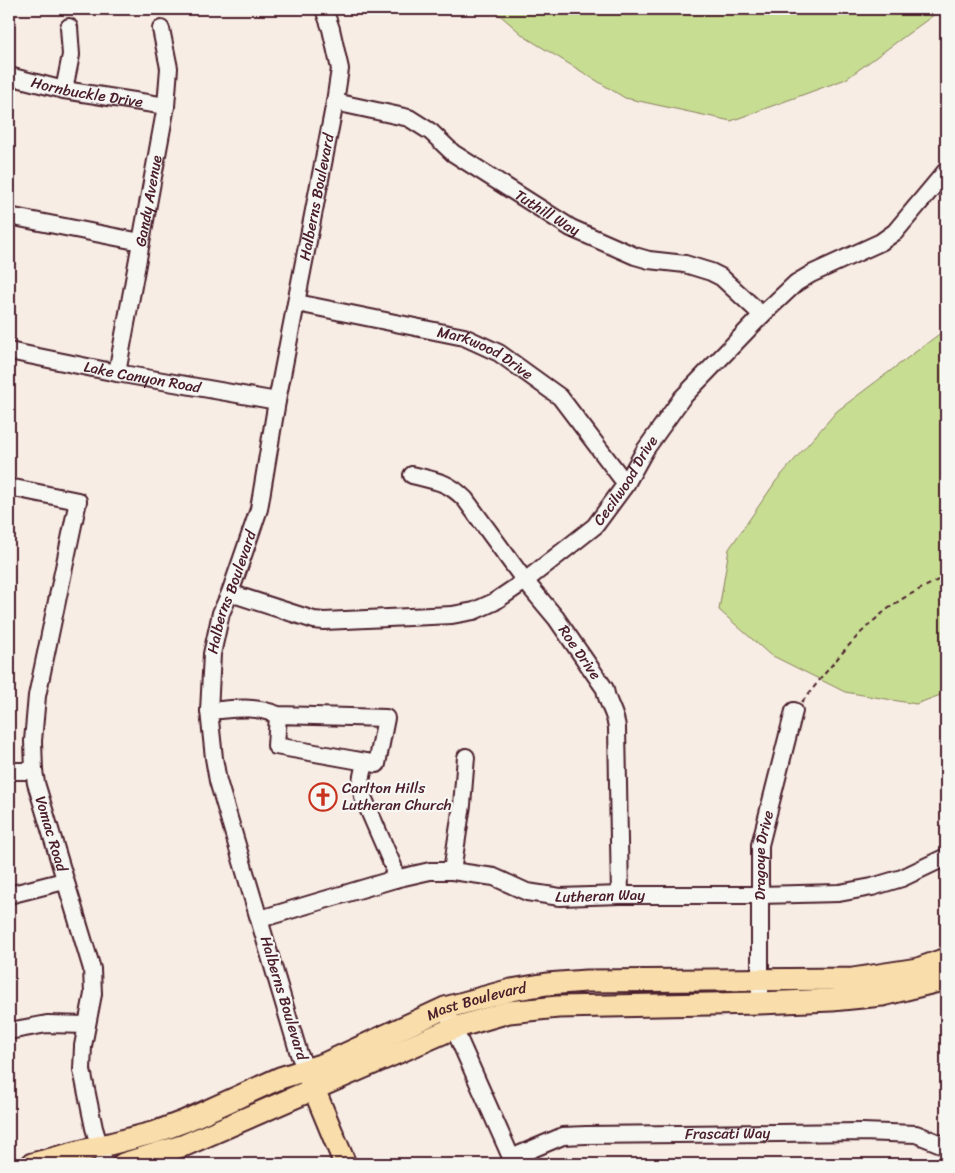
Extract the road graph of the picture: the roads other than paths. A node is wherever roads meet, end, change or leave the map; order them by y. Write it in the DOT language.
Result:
graph roads {
  1 [pos="324,9"];
  2 [pos="69,27"];
  3 [pos="161,28"];
  4 [pos="9,76"];
  5 [pos="64,90"];
  6 [pos="335,102"];
  7 [pos="166,106"];
  8 [pos="946,171"];
  9 [pos="9,216"];
  10 [pos="141,242"];
  11 [pos="297,303"];
  12 [pos="762,315"];
  13 [pos="9,351"];
  14 [pos="117,373"];
  15 [pos="277,401"];
  16 [pos="412,475"];
  17 [pos="626,484"];
  18 [pos="9,487"];
  19 [pos="525,581"];
  20 [pos="230,593"];
  21 [pos="209,711"];
  22 [pos="794,711"];
  23 [pos="278,715"];
  24 [pos="466,757"];
  25 [pos="365,762"];
  26 [pos="9,771"];
  27 [pos="34,772"];
  28 [pos="946,857"];
  29 [pos="452,871"];
  30 [pos="395,879"];
  31 [pos="64,881"];
  32 [pos="9,895"];
  33 [pos="620,895"];
  34 [pos="760,895"];
  35 [pos="260,920"];
  36 [pos="946,959"];
  37 [pos="946,979"];
  38 [pos="759,980"];
  39 [pos="760,1003"];
  40 [pos="444,1008"];
  41 [pos="87,1025"];
  42 [pos="454,1028"];
  43 [pos="9,1031"];
  44 [pos="306,1069"];
  45 [pos="314,1089"];
  46 [pos="946,1146"];
  47 [pos="103,1155"];
  48 [pos="513,1161"];
  49 [pos="32,1164"];
  50 [pos="123,1164"];
  51 [pos="345,1164"];
  1 -- 6 [label="street, Halberns Boulevard"];
  2 -- 5 [label="street"];
  3 -- 7 [label="street, Gandy Avenue"];
  4 -- 5 [label="street, Hornbuckle Drive"];
  5 -- 7 [label="street, Hornbuckle Drive"];
  6 -- 11 [label="street, Halberns Boulevard"];
  6 -- 12 [label="street, Tuthill Way"];
  7 -- 10 [label="street, Gandy Avenue"];
  8 -- 12 [label="street, Cecilwood Drive"];
  9 -- 10 [label="street"];
  10 -- 14 [label="street, Gandy Avenue"];
  11 -- 15 [label="street, Halberns Boulevard"];
  11 -- 17 [label="street, Markwood Drive"];
  12 -- 17 [label="street, Cecilwood Drive"];
  13 -- 14 [label="street, Lake Canyon Road"];
  14 -- 15 [label="street, Lake Canyon Road"];
  15 -- 20 [label="street, Halberns Boulevard"];
  16 -- 19 [label="street, Roe Drive"];
  17 -- 19 [label="street, Cecilwood Drive"];
  18 -- 27 [label="street, Vomac Road"];
  19 -- 20 [label="street, Cecilwood Drive"];
  19 -- 33 [label="street, Roe Drive"];
  20 -- 21 [label="street, Halberns Boulevard"];
  21 -- 23 [label="street"];
  21 -- 35 [label="street, Halberns Boulevard"];
  22 -- 34 [label="street, Dragoye Drive"];
  23 -- 25 [label="street"];
  23 -- 25 [label="street"];
  24 -- 29 [label="street"];
  25 -- 30 [label="street"];
  26 -- 27 [label="street"];
  27 -- 31 [label="street, Vomac Road"];
  28 -- 34 [label="street, Lutheran Way"];
  29 -- 30 [label="street, Lutheran Way"];
  29 -- 33 [label="street, Lutheran Way"];
  30 -- 35 [label="street, Lutheran Way"];
  31 -- 32 [label="street"];
  31 -- 41 [label="street, Vomac Road"];
  33 -- 34 [label="street, Lutheran Way"];
  34 -- 38 [label="street, Dragoye Drive"];
  35 -- 44 [label="street, Halberns Boulevard"];
  36 -- 38 [label="main road, Mast Boulevard"];
  37 -- 39 [label="main road, Mast Boulevard"];
  38 -- 39 [label="street, Dragoye Drive"];
  38 -- 40 [label="main road, Mast Boulevard"];
  39 -- 42 [label="main road, Mast Boulevard"];
  40 -- 42 [label="street"];
  40 -- 44 [label="main road, Mast Boulevard"];
  41 -- 43 [label="street"];
  41 -- 47 [label="street, Vomac Road"];
  42 -- 45 [label="main road, Mast Boulevard"];
  42 -- 48 [label="street"];
  44 -- 45 [label="main road, Halberns Boulevard"];
  44 -- 47 [label="main road, Mast Boulevard"];
  45 -- 50 [label="main road, Mast Boulevard"];
  45 -- 51 [label="main road, Halberns Boulevard"];
  46 -- 48 [label="street, Frascati Way"];
  47 -- 49 [label="main road, Mast Boulevard"];
}
